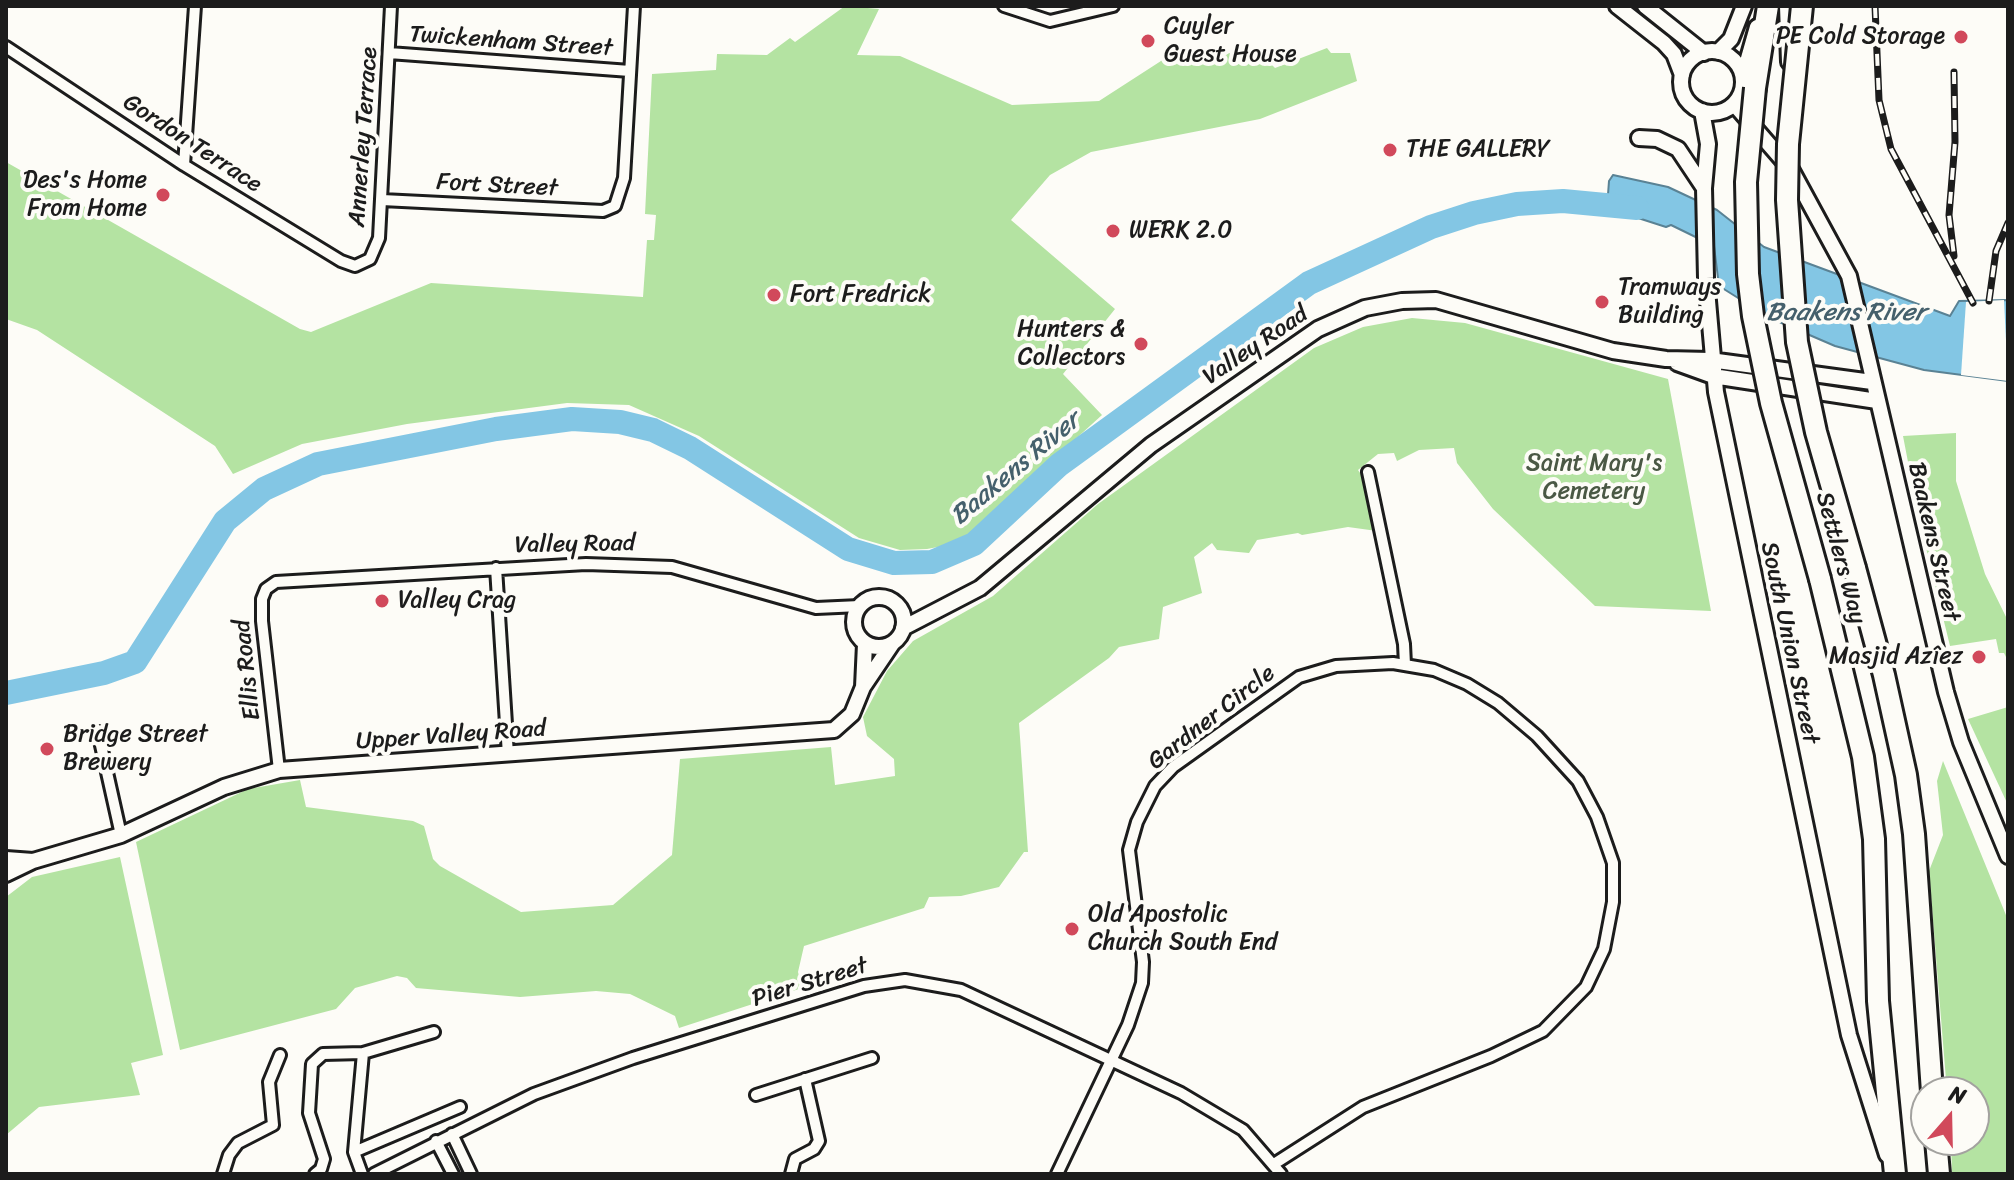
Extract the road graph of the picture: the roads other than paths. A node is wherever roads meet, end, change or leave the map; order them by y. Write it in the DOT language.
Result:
graph roads {
  1 [pos="195,6"];
  2 [pos="391,6"];
  3 [pos="634,6"];
  4 [pos="1004,6"];
  5 [pos="1113,6"];
  6 [pos="1617,6"];
  7 [pos="1645,6"];
  8 [pos="1744,6"];
  9 [pos="1766,6"];
  10 [pos="1787,6"];
  11 [pos="1802,6"];
  12 [pos="6,47"];
  13 [pos="1711,52"];
  14 [pos="389,53"];
  15 [pos="630,71"];
  16 [pos="1682,75"];
  17 [pos="1743,76"];
  18 [pos="1734,104"];
  19 [pos="1702,111"];
  20 [pos="1639,138"];
  21 [pos="184,165"];
  22 [pos="1792,171"];
  23 [pos="1704,194"];
  24 [pos="382,200"];
  25 [pos="361,265"];
  26 [pos="1666,359"];
  27 [pos="1710,360"];
  28 [pos="1713,376"];
  29 [pos="1871,377"];
  30 [pos="1877,401"];
  31 [pos="1368,472"];
  32 [pos="496,568"];
  33 [pos="285,581"];
  34 [pos="860,606"];
  35 [pos="898,606"];
  36 [pos="930,613"];
  37 [pos="903,628"];
  38 [pos="865,644"];
  39 [pos="892,644"];
  40 [pos="1405,665"];
  41 [pos="863,687"];
  42 [pos="98,732"];
  43 [pos="508,755"];
  44 [pos="279,770"];
  45 [pos="121,835"];
  46 [pos="2008,856"];
  47 [pos="6,859"];
  48 [pos="33,861"];
  49 [pos="6,874"];
  50 [pos="434,1032"];
  51 [pos="363,1053"];
  52 [pos="280,1055"];
  53 [pos="872,1058"];
  54 [pos="1111,1060"];
  55 [pos="1931,1076"];
  56 [pos="805,1079"];
  57 [pos="756,1095"];
  58 [pos="460,1107"];
  59 [pos="452,1134"];
  60 [pos="436,1141"];
  61 [pos="354,1152"];
  62 [pos="1274,1164"];
  63 [pos="223,1174"];
  64 [pos="315,1174"];
  65 [pos="362,1174"];
  66 [pos="374,1174"];
  67 [pos="453,1174"];
  68 [pos="471,1174"];
  69 [pos="791,1174"];
  70 [pos="1057,1174"];
  71 [pos="1281,1174"];
  72 [pos="1894,1174"];
  1 -- 21 [label="street"];
  2 -- 14 [label="street, Annerley Terrace"];
  3 -- 15 [label="street"];
  4 -- 5 [label="street"];
  6 -- 16 [label="street"];
  7 -- 13 [label="street"];
  8 -- 13 [label="street"];
  9 -- 17 [label="street"];
  9 -- 72 [label="highway, Settlers Way, bridge"];
  10 -- 22 [label="street"];
  11 -- 55 [label="highway, Settlers Way, bridge"];
  12 -- 21 [label="street, Gordon Terrace"];
  13 -- 16 [label="street"];
  13 -- 17 [label="street"];
  14 -- 15 [label="street, Twickenham Street"];
  14 -- 24 [label="street, Annerley Terrace"];
  15 -- 24 [label="street, Fort Street"];
  16 -- 19 [label="street"];
  17 -- 18 [label="street"];
  18 -- 19 [label="street"];
  18 -- 22 [label="street"];
  19 -- 23 [label="street, South Union Street"];
  20 -- 23 [label="street"];
  21 -- 25 [label="street, Gordon Terrace"];
  22 -- 29 [label="street, Baakens Street"];
  23 -- 27 [label="street, South Union Street"];
  24 -- 25 [label="street, Annerley Terrace"];
  26 -- 27 [label="street, Valley Road"];
  26 -- 28 [label="street, Valley Road"];
  26 -- 36 [label="street, Valley Road"];
  27 -- 28 [label="street, South Union Street"];
  27 -- 29 [label="street, Valley Road"];
  28 -- 30 [label="street, Valley Road"];
  28 -- 72 [label="street, South Union Street"];
  29 -- 30 [label="street, Baakens Street"];
  30 -- 46 [label="street, Baakens Street"];
  31 -- 40 [label="street"];
  32 -- 33 [label="street, Valley Road"];
  32 -- 34 [label="street, Valley Road"];
  32 -- 43 [label="street"];
  33 -- 44 [label="street, Ellis Road"];
  34 -- 35 [label="street"];
  34 -- 38 [label="street"];
  35 -- 36 [label="street"];
  35 -- 37 [label="street"];
  36 -- 37 [label="street, Valley Road"];
  37 -- 39 [label="street"];
  38 -- 39 [label="street"];
  38 -- 41 [label="street, Upper Valley Road"];
  39 -- 41 [label="street, Upper Valley Road"];
  40 -- 54 [label="street, Gardner Circle"];
  40 -- 62 [label="street, Gardner Circle"];
  41 -- 43 [label="street, Upper Valley Road"];
  42 -- 45 [label="street"];
  43 -- 44 [label="street, Upper Valley Road"];
  44 -- 45 [label="street, Upper Valley Road"];
  45 -- 48 [label="street, Upper Valley Road"];
  47 -- 48 [label="street, Upper Valley Road"];
  48 -- 49 [label="street, Upper Valley Road"];
  50 -- 51 [label="street"];
  51 -- 61 [label="street"];
  51 -- 64 [label="street"];
  52 -- 63 [label="street"];
  53 -- 56 [label="street"];
  54 -- 59 [label="street, Pier Street"];
  54 -- 62 [label="street, Pier Street"];
  54 -- 70 [label="street, Gardner Circle"];
  56 -- 57 [label="street"];
  56 -- 69 [label="street"];
  58 -- 61 [label="street"];
  59 -- 60 [label="street, Pier Street"];
  59 -- 68 [label="street"];
  60 -- 66 [label="street, Pier Street"];
  60 -- 67 [label="street"];
  61 -- 65 [label="street"];
  62 -- 71 [label="street, Pier Street"];
}
